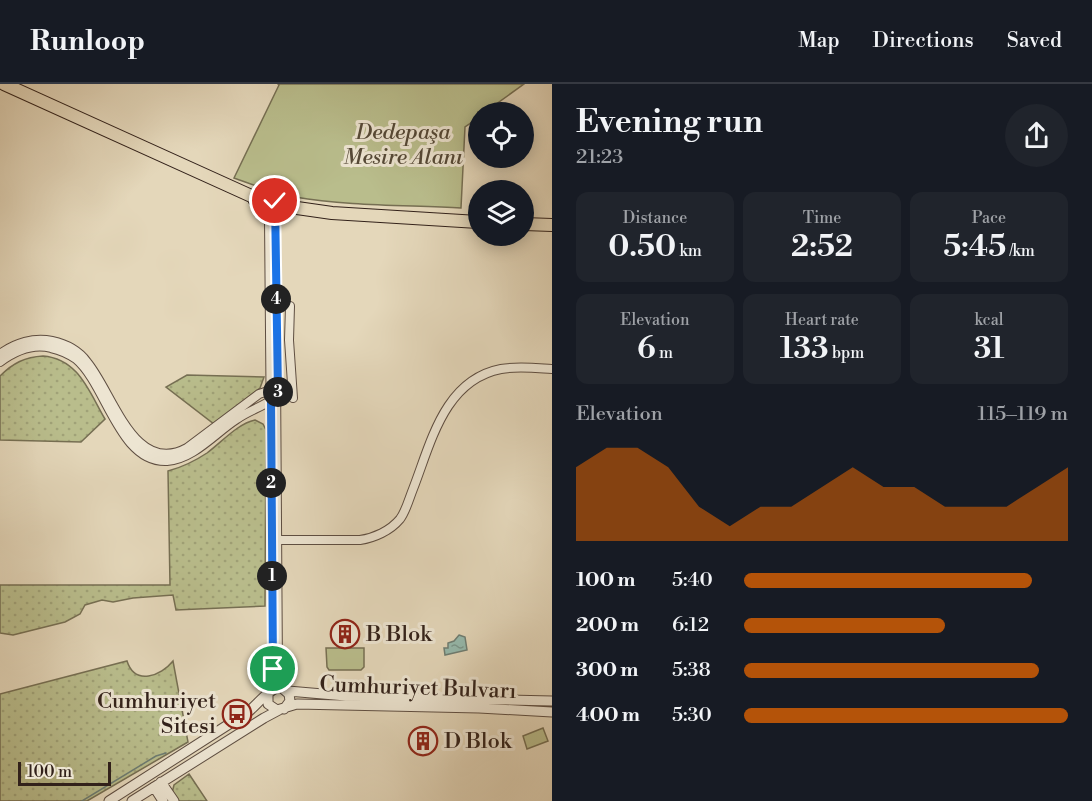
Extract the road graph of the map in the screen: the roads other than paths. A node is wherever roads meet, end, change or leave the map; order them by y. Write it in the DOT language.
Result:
graph roads {
  1 [pos="4,84"];
  2 [pos="20,84"];
  3 [pos="247,194"];
  4 [pos="273,202"];
  5 [pos="297,209"];
  6 [pos="468,215"];
  7 [pos="534,218"];
  8 [pos="552,219"];
  9 [pos="272,221"];
  10 [pos="468,221"];
  11 [pos="534,224"];
  12 [pos="552,225"];
  13 [pos="290,306"];
  14 [pos="0,354"];
  15 [pos="0,362"];
  16 [pos="552,369"];
  17 [pos="278,384"];
  18 [pos="293,384"];
  19 [pos="274,392"];
  20 [pos="293,398"];
  21 [pos="271,401"];
  22 [pos="250,411"];
  23 [pos="271,423"];
  24 [pos="278,540"];
  25 [pos="286,690"];
  26 [pos="269,692"];
  27 [pos="346,700"];
  28 [pos="552,701"];
  29 [pos="437,702"];
  30 [pos="281,710"];
  31 [pos="552,712"];
  32 [pos="149,775"];
  33 [pos="157,785"];
  34 [pos="109,801"];
  35 [pos="132,801"];
  36 [pos="163,801"];
  37 [pos="174,801"];
  1 -- 3 [label="main road"];
  2 -- 4 [label="main road"];
  3 -- 4 [label="main road"];
  3 -- 9 [label="main road"];
  4 -- 5 [label="main road"];
  4 -- 6 [label="main road"];
  4 -- 9 [label="main road"];
  5 -- 9 [label="main road"];
  5 -- 10 [label="main road"];
  7 -- 8 [label="main road"];
  9 -- 17 [label="street"];
  9 -- 19 [label="street"];
  11 -- 12 [label="main road"];
  13 -- 18 [label="street"];
  14 -- 19 [label="street"];
  15 -- 22 [label="street"];
  16 -- 24 [label="street"];
  17 -- 18 [label="street"];
  17 -- 19 [label="street"];
  18 -- 20 [label="street"];
  19 -- 21 [label="street"];
  19 -- 24 [label="street"];
  21 -- 22 [label="street"];
  21 -- 23 [label="street"];
  22 -- 23 [label="street"];
  23 -- 26 [label="street"];
  24 -- 25 [label="street"];
  25 -- 26 [label="street"];
  25 -- 27 [label="street, Cumhuriyet Bulvarı"];
  25 -- 30 [label="street"];
  26 -- 30 [label="street"];
  26 -- 32 [label="street"];
  27 -- 29 [label="street, Cumhuriyet Bulvarı"];
  27 -- 30 [label="street, Cumhuriyet Bulvarı"];
  28 -- 29 [label="street, Cumhuriyet Bulvarı"];
  29 -- 31 [label="street, Cumhuriyet Bulvarı"];
  30 -- 33 [label="street, Cumhuriyet Bulvarı"];
  32 -- 33 [label="street"];
  32 -- 34 [label="street"];
  33 -- 35 [label="street, Cumhuriyet Bulvarı"];
  33 -- 36 [label="street"];
  33 -- 37 [label="street"];
}
